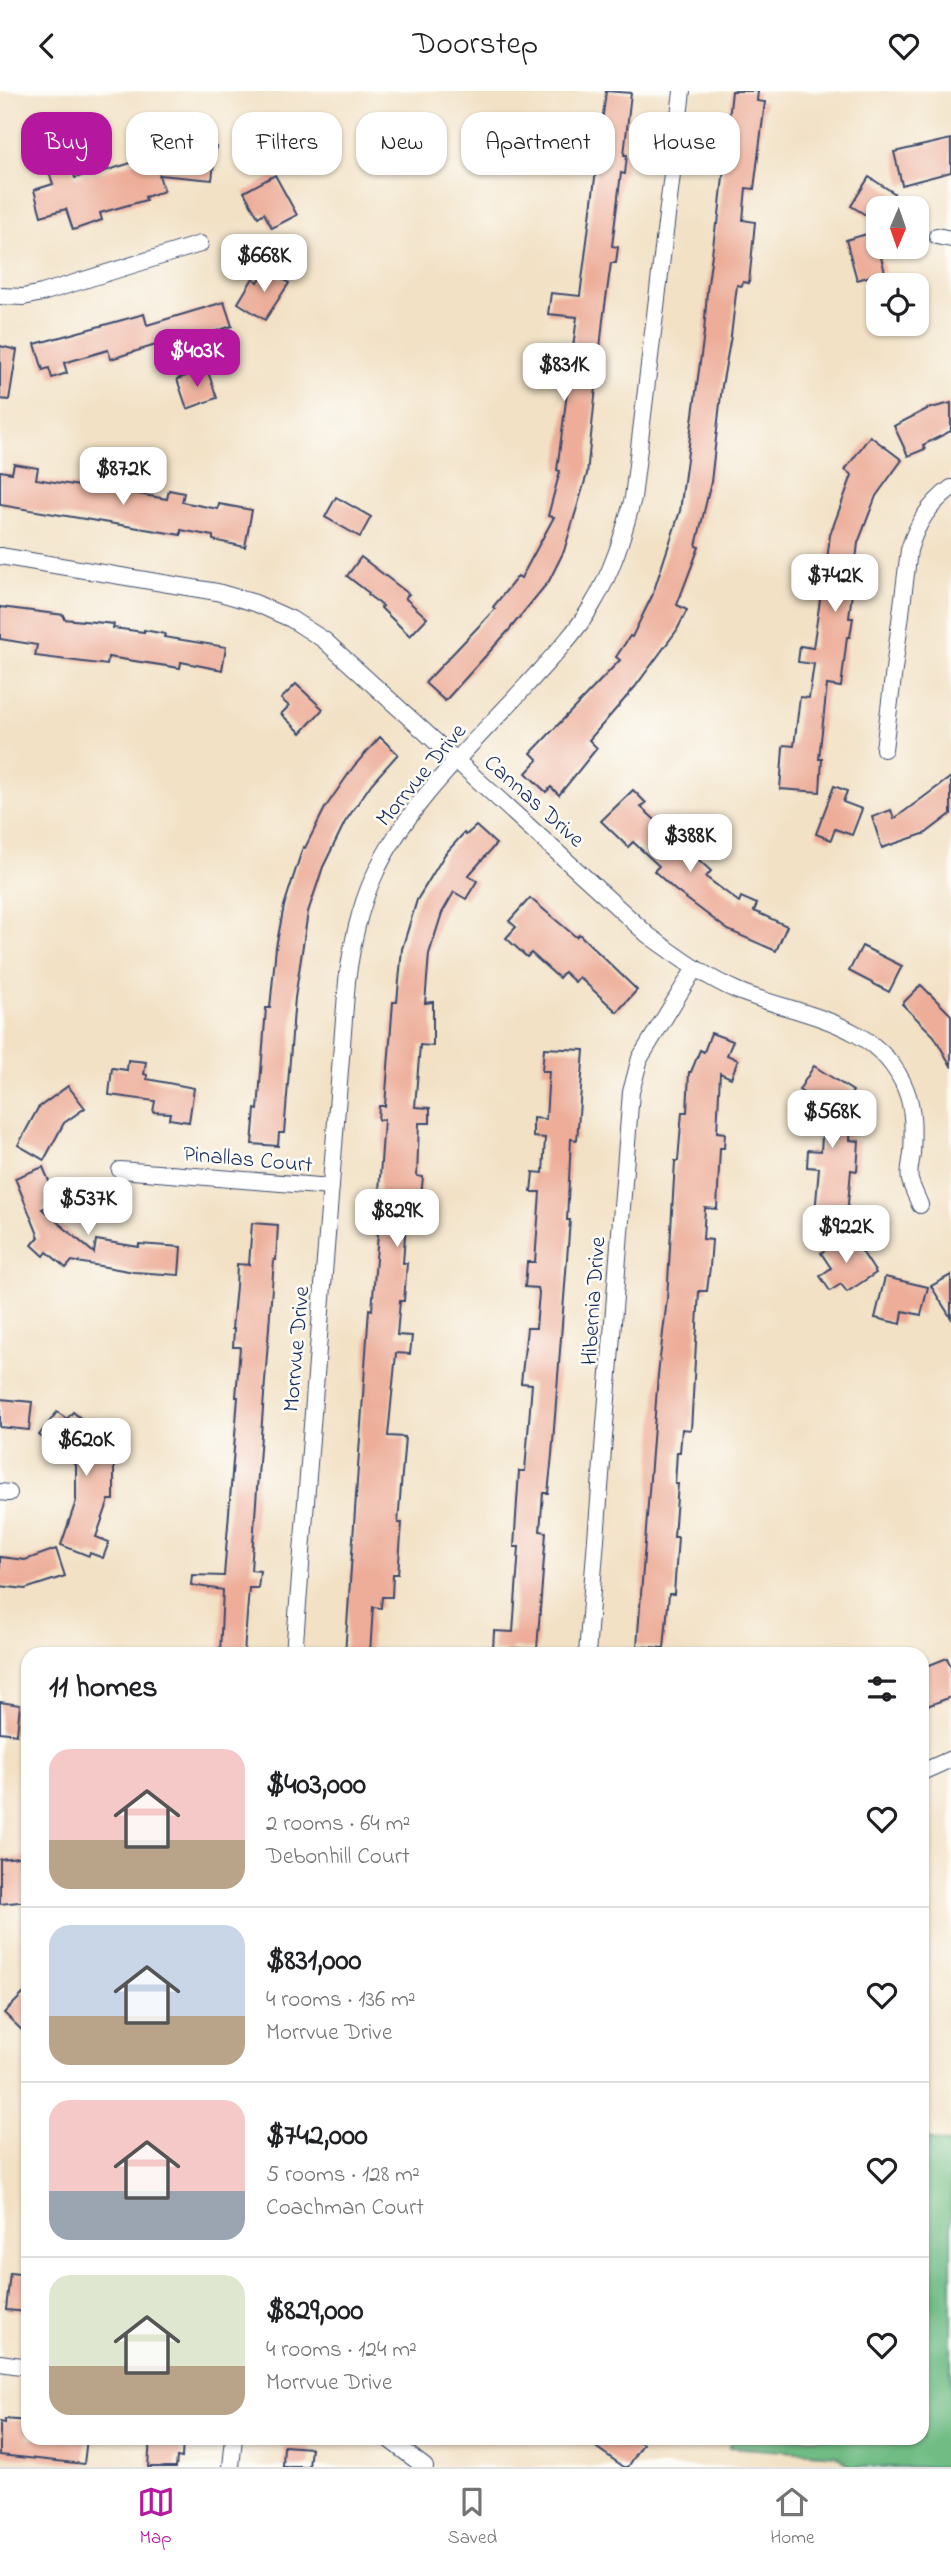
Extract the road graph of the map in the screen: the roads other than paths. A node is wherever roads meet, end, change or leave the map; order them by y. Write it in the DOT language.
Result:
graph roads {
  1 [pos="682,91"];
  2 [pos="200,244"];
  3 [pos="0,296"];
  4 [pos="951,488"];
  5 [pos="0,556"];
  6 [pos="884,749"];
  7 [pos="458,761"];
  8 [pos="695,968"];
  9 [pos="120,1170"];
  10 [pos="331,1187"];
  11 [pos="920,1205"];
  12 [pos="295,1647"];
  13 [pos="588,1647"];
  14 [pos="951,1759"];
  15 [pos="929,1769"];
  16 [pos="0,2364"];
  17 [pos="21,2366"];
  18 [pos="233,2445"];
  19 [pos="396,2445"];
  20 [pos="231,2467"];
  21 [pos="425,2467"];
  1 -- 7 [label="street, Morrvue Drive"];
  2 -- 3 [label="street"];
  4 -- 6 [label="street"];
  5 -- 7 [label="street, Cannas Drive"];
  7 -- 8 [label="street, Cannas Drive"];
  7 -- 10 [label="street, Morrvue Drive"];
  8 -- 11 [label="street, Cannas Drive"];
  8 -- 13 [label="street, Hibernia Drive"];
  9 -- 10 [label="street, Pinallas Court"];
  10 -- 12 [label="street, Morrvue Drive"];
  14 -- 15 [label="street"];
  16 -- 17 [label="street"];
  18 -- 20 [label="street"];
  19 -- 21 [label="street"];
}
